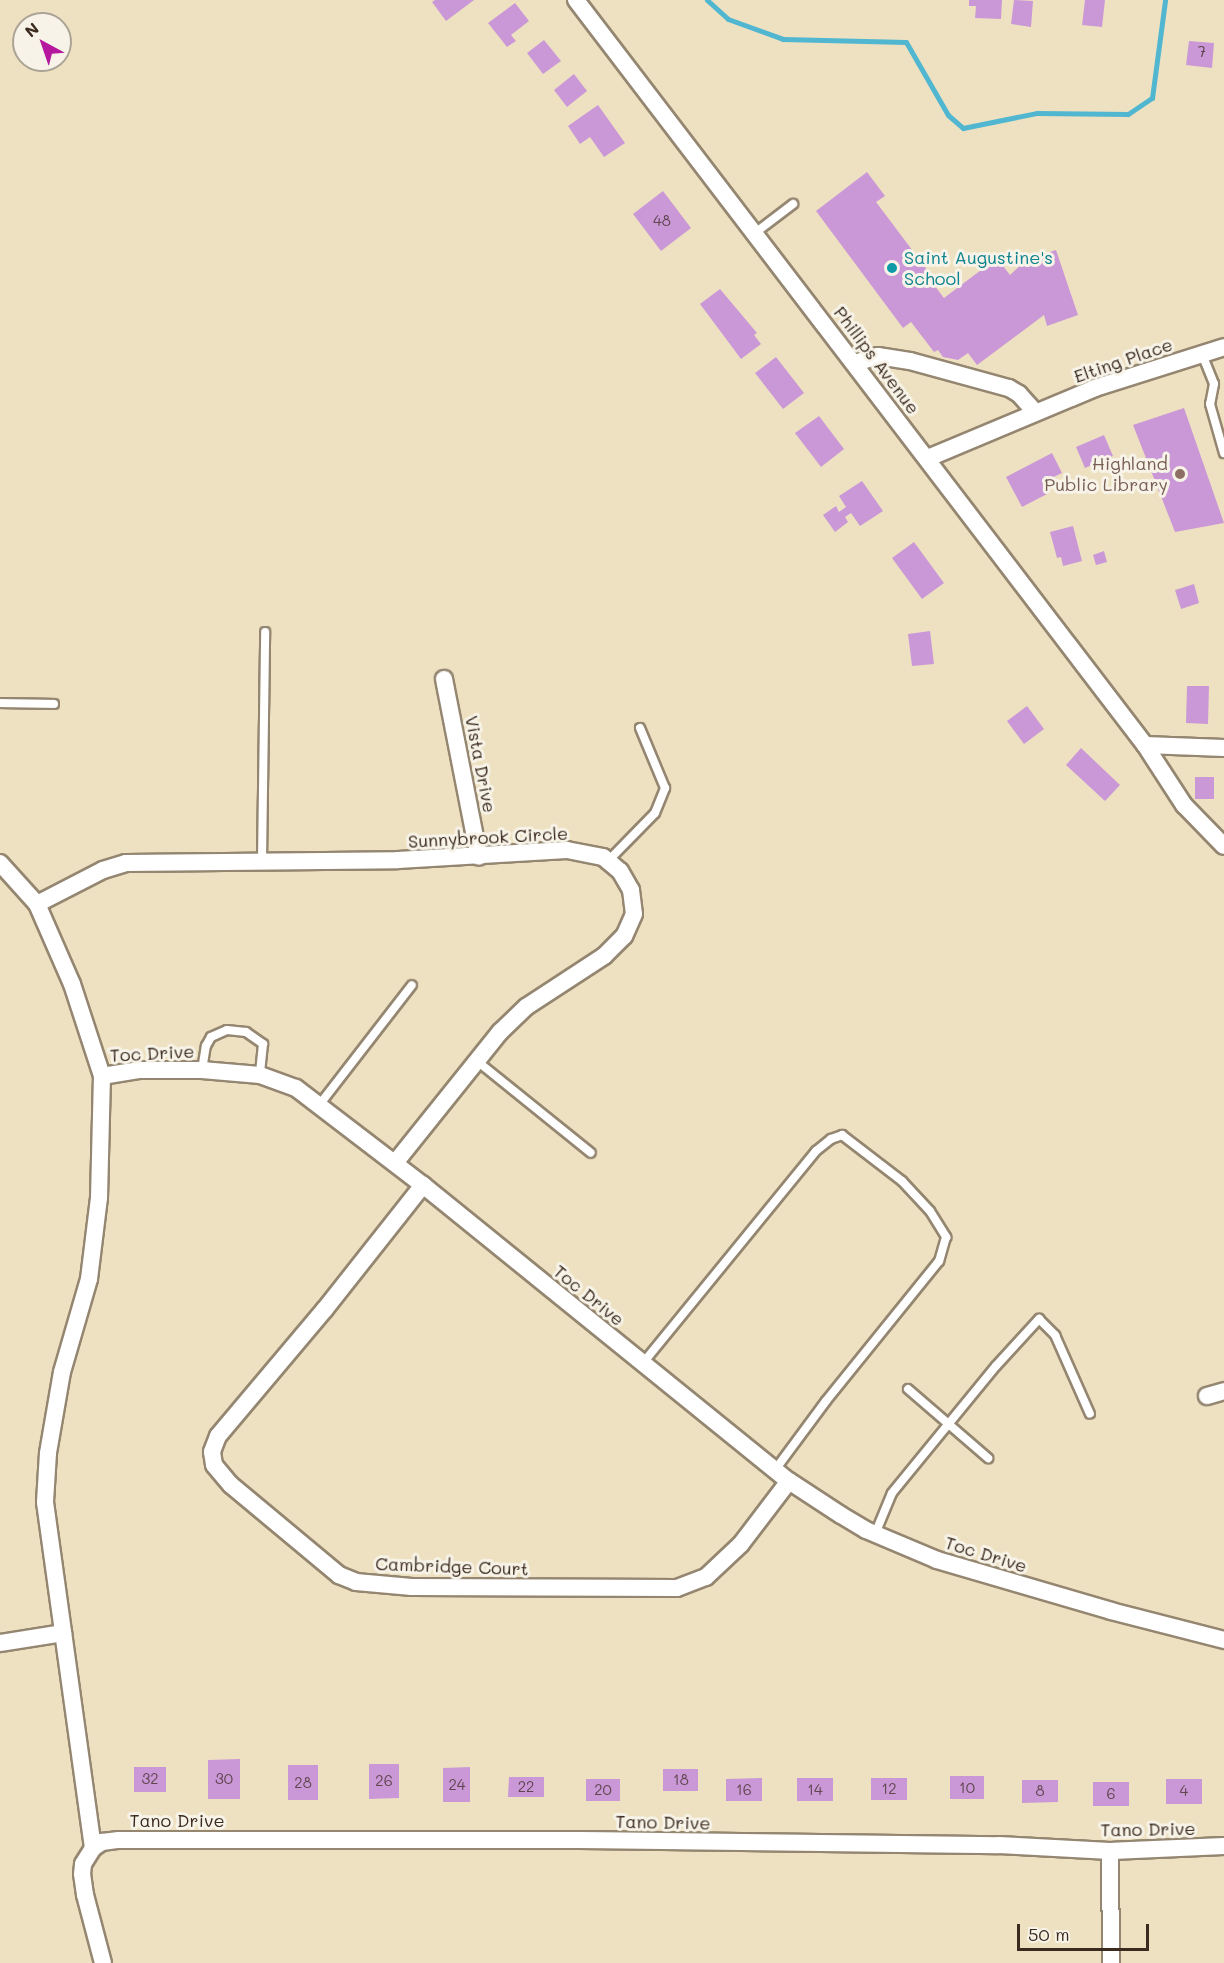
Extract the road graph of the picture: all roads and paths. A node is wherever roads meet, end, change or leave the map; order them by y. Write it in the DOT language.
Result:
graph roads {
  1 [pos="576,0"];
  2 [pos="793,204"];
  3 [pos="755,233"];
  4 [pos="1224,347"];
  5 [pos="1202,354"];
  6 [pos="855,363"];
  7 [pos="1214,384"];
  8 [pos="1224,387"];
  9 [pos="1036,413"];
  10 [pos="1224,453"];
  11 [pos="928,458"];
  12 [pos="265,632"];
  13 [pos="444,679"];
  14 [pos="0,703"];
  15 [pos="54,704"];
  16 [pos="640,728"];
  17 [pos="1145,745"];
  18 [pos="1224,748"];
  19 [pos="1224,846"];
  20 [pos="479,856"];
  21 [pos="262,860"];
  22 [pos="608,861"];
  23 [pos="0,862"];
  24 [pos="38,904"];
  25 [pos="412,985"];
  26 [pos="477,1061"];
  27 [pos="202,1070"];
  28 [pos="260,1075"];
  29 [pos="102,1076"];
  30 [pos="320,1104"];
  31 [pos="591,1153"];
  32 [pos="395,1163"];
  33 [pos="423,1185"];
  34 [pos="643,1364"];
  35 [pos="908,1389"];
  36 [pos="1224,1391"];
  37 [pos="1208,1396"];
  38 [pos="1090,1414"];
  39 [pos="948,1425"];
  40 [pos="988,1458"];
  41 [pos="775,1470"];
  42 [pos="789,1481"];
  43 [pos="875,1534"];
  44 [pos="63,1633"];
  45 [pos="1224,1640"];
  46 [pos="0,1643"];
  47 [pos="98,1845"];
  48 [pos="1224,1846"];
  49 [pos="1110,1851"];
  50 [pos="103,1963"];
  51 [pos="1111,1963"];
  1 -- 3 [label="street, Phillips Avenue"];
  2 -- 3 [label="lane"];
  3 -- 6 [label="street, Phillips Avenue"];
  4 -- 5 [label="street, Elting Place"];
  5 -- 7 [label="lane"];
  5 -- 9 [label="street, Elting Place"];
  6 -- 9 [label="street"];
  6 -- 11 [label="street, Phillips Avenue"];
  7 -- 8 [label="lane"];
  7 -- 10 [label="lane"];
  9 -- 11 [label="street, Elting Place"];
  11 -- 17 [label="street, Phillips Avenue"];
  12 -- 21 [label="lane"];
  13 -- 20 [label="street, Vista Drive"];
  14 -- 15 [label="lane"];
  16 -- 22 [label="lane"];
  17 -- 18 [label="street"];
  17 -- 19 [label="street, Phillips Avenue"];
  20 -- 21 [label="street, Sunnybrook Circle"];
  20 -- 22 [label="street, Sunnybrook Circle"];
  21 -- 24 [label="street, Sunnybrook Circle"];
  22 -- 26 [label="street"];
  23 -- 24 [label="street"];
  24 -- 29 [label="street, Toc Drive"];
  25 -- 30 [label="lane"];
  26 -- 31 [label="lane"];
  26 -- 32 [label="street"];
  27 -- 28 [label="street, Toc Drive"];
  27 -- 28 [label="lane"];
  27 -- 29 [label="street, Toc Drive"];
  28 -- 30 [label="street, Toc Drive"];
  29 -- 44 [label="street"];
  30 -- 32 [label="street, Toc Drive"];
  32 -- 33 [label="street, Toc Drive"];
  33 -- 34 [label="street, Toc Drive"];
  33 -- 42 [label="street, Cambridge Court"];
  34 -- 41 [label="street, Toc Drive"];
  34 -- 41 [label="lane"];
  35 -- 39 [label="lane"];
  36 -- 37 [label="street"];
  38 -- 39 [label="lane"];
  39 -- 40 [label="lane"];
  39 -- 43 [label="lane"];
  41 -- 42 [label="street, Toc Drive"];
  42 -- 43 [label="street, Toc Drive"];
  43 -- 45 [label="street, Toc Drive"];
  44 -- 46 [label="street"];
  44 -- 47 [label="street"];
  47 -- 49 [label="street, Tano Drive"];
  47 -- 50 [label="street"];
  48 -- 49 [label="street, Tano Drive"];
  49 -- 51 [label="street"];
}
